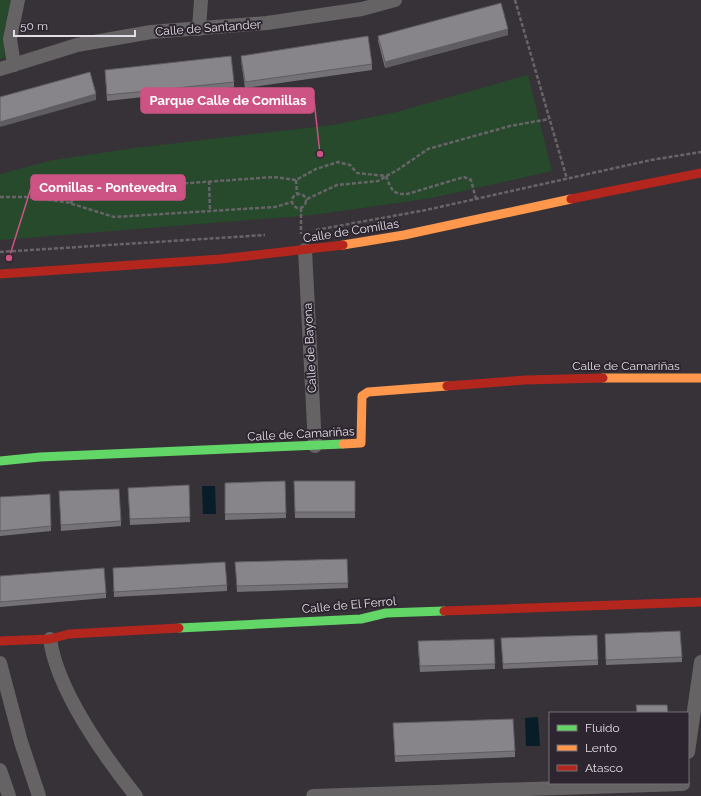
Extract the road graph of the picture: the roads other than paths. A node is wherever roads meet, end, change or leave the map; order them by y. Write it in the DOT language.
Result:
graph roads {
  1 [pos="18,0"];
  2 [pos="201,0"];
  3 [pos="395,0"];
  4 [pos="199,28"];
  5 [pos="14,65"];
  6 [pos="0,69"];
  7 [pos="701,173"];
  8 [pos="305,250"];
  9 [pos="0,274"];
  10 [pos="701,378"];
  11 [pos="315,446"];
  12 [pos="0,461"];
  13 [pos="701,602"];
  14 [pos="50,639"];
  15 [pos="0,641"];
  16 [pos="701,662"];
  17 [pos="0,663"];
  18 [pos="689,745"];
  19 [pos="0,770"];
  20 [pos="683,788"];
  21 [pos="9,796"];
  22 [pos="39,796"];
  23 [pos="136,796"];
  24 [pos="313,796"];
  1 -- 5 [label="street"];
  2 -- 4 [label="street"];
  3 -- 4 [label="street, Calle de Santander"];
  4 -- 5 [label="street, Calle de Santander"];
  5 -- 6 [label="street, Calle de Santander"];
  7 -- 8 [label="street, Calle de Comillas"];
  8 -- 9 [label="street, Calle de Comillas"];
  8 -- 11 [label="street, Calle de Bayona"];
  10 -- 11 [label="street, Calle de Camariñas"];
  11 -- 12 [label="street, Calle de Camariñas"];
  13 -- 14 [label="street, Calle de El Ferrol"];
  14 -- 15 [label="street, Calle de El Ferrol"];
  14 -- 23 [label="street"];
  16 -- 18 [label="street"];
  17 -- 22 [label="street"];
  19 -- 21 [label="street"];
  20 -- 24 [label="street"];
}
